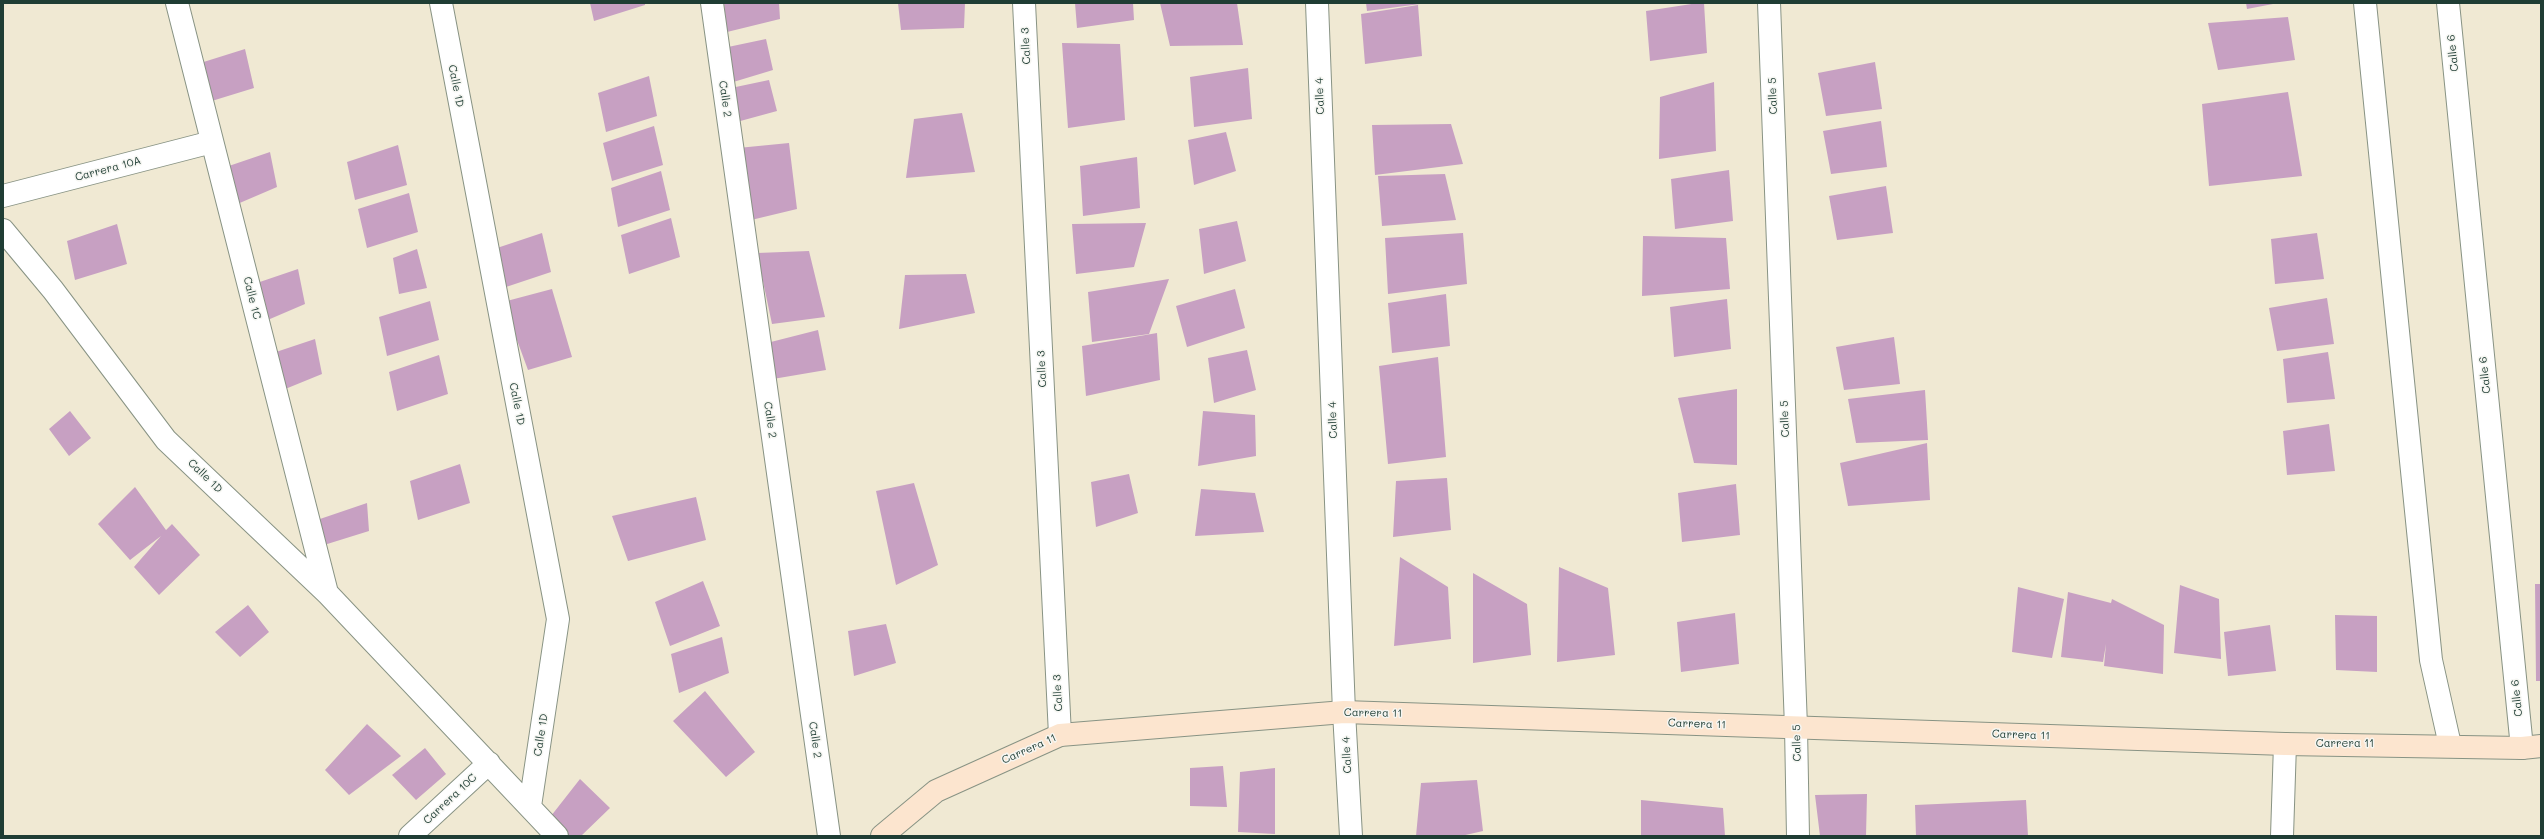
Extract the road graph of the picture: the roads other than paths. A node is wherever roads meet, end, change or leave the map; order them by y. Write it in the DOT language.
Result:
graph roads {
  1 [pos="177,3"];
  2 [pos="441,3"];
  3 [pos="712,3"];
  4 [pos="1024,3"];
  5 [pos="1317,3"];
  6 [pos="1769,3"];
  7 [pos="2365,3"];
  8 [pos="2448,3"];
  9 [pos="212,142"];
  10 [pos="3,196"];
  11 [pos="3,230"];
  12 [pos="327,593"];
  13 [pos="1344,712"];
  14 [pos="1796,727"];
  15 [pos="1060,735"];
  16 [pos="2285,744"];
  17 [pos="2450,745"];
  18 [pos="2531,747"];
  19 [pos="489,763"];
  20 [pos="530,806"];
  21 [pos="410,836"];
  22 [pos="557,836"];
  23 [pos="829,836"];
  24 [pos="882,836"];
  25 [pos="1352,836"];
  26 [pos="1798,836"];
  27 [pos="2282,836"];
  1 -- 9 [label="street, Calle 1C"];
  2 -- 20 [label="street, Calle 1D"];
  3 -- 23 [label="street, Calle 2"];
  4 -- 15 [label="street, Calle 3"];
  5 -- 13 [label="street, Calle 4"];
  6 -- 14 [label="street, Calle 5"];
  7 -- 17 [label="street"];
  8 -- 18 [label="street, Calle 6"];
  9 -- 10 [label="street, Carrera 10A"];
  9 -- 12 [label="street, Calle 1C"];
  11 -- 12 [label="street, Calle 1D"];
  12 -- 19 [label="street, Calle 1D"];
  13 -- 14 [label="street, Carrera 11"];
  13 -- 15 [label="street, Carrera 11"];
  13 -- 25 [label="street, Calle 4"];
  14 -- 16 [label="street, Carrera 11"];
  14 -- 26 [label="street, Calle 5"];
  15 -- 24 [label="street, Carrera 11"];
  16 -- 17 [label="street, Carrera 11"];
  16 -- 27 [label="street"];
  17 -- 18 [label="street, Carrera 11"];
  19 -- 20 [label="street, Calle 1D"];
  19 -- 21 [label="street, Carrera 10C"];
  20 -- 22 [label="street, Calle 1D"];
}
